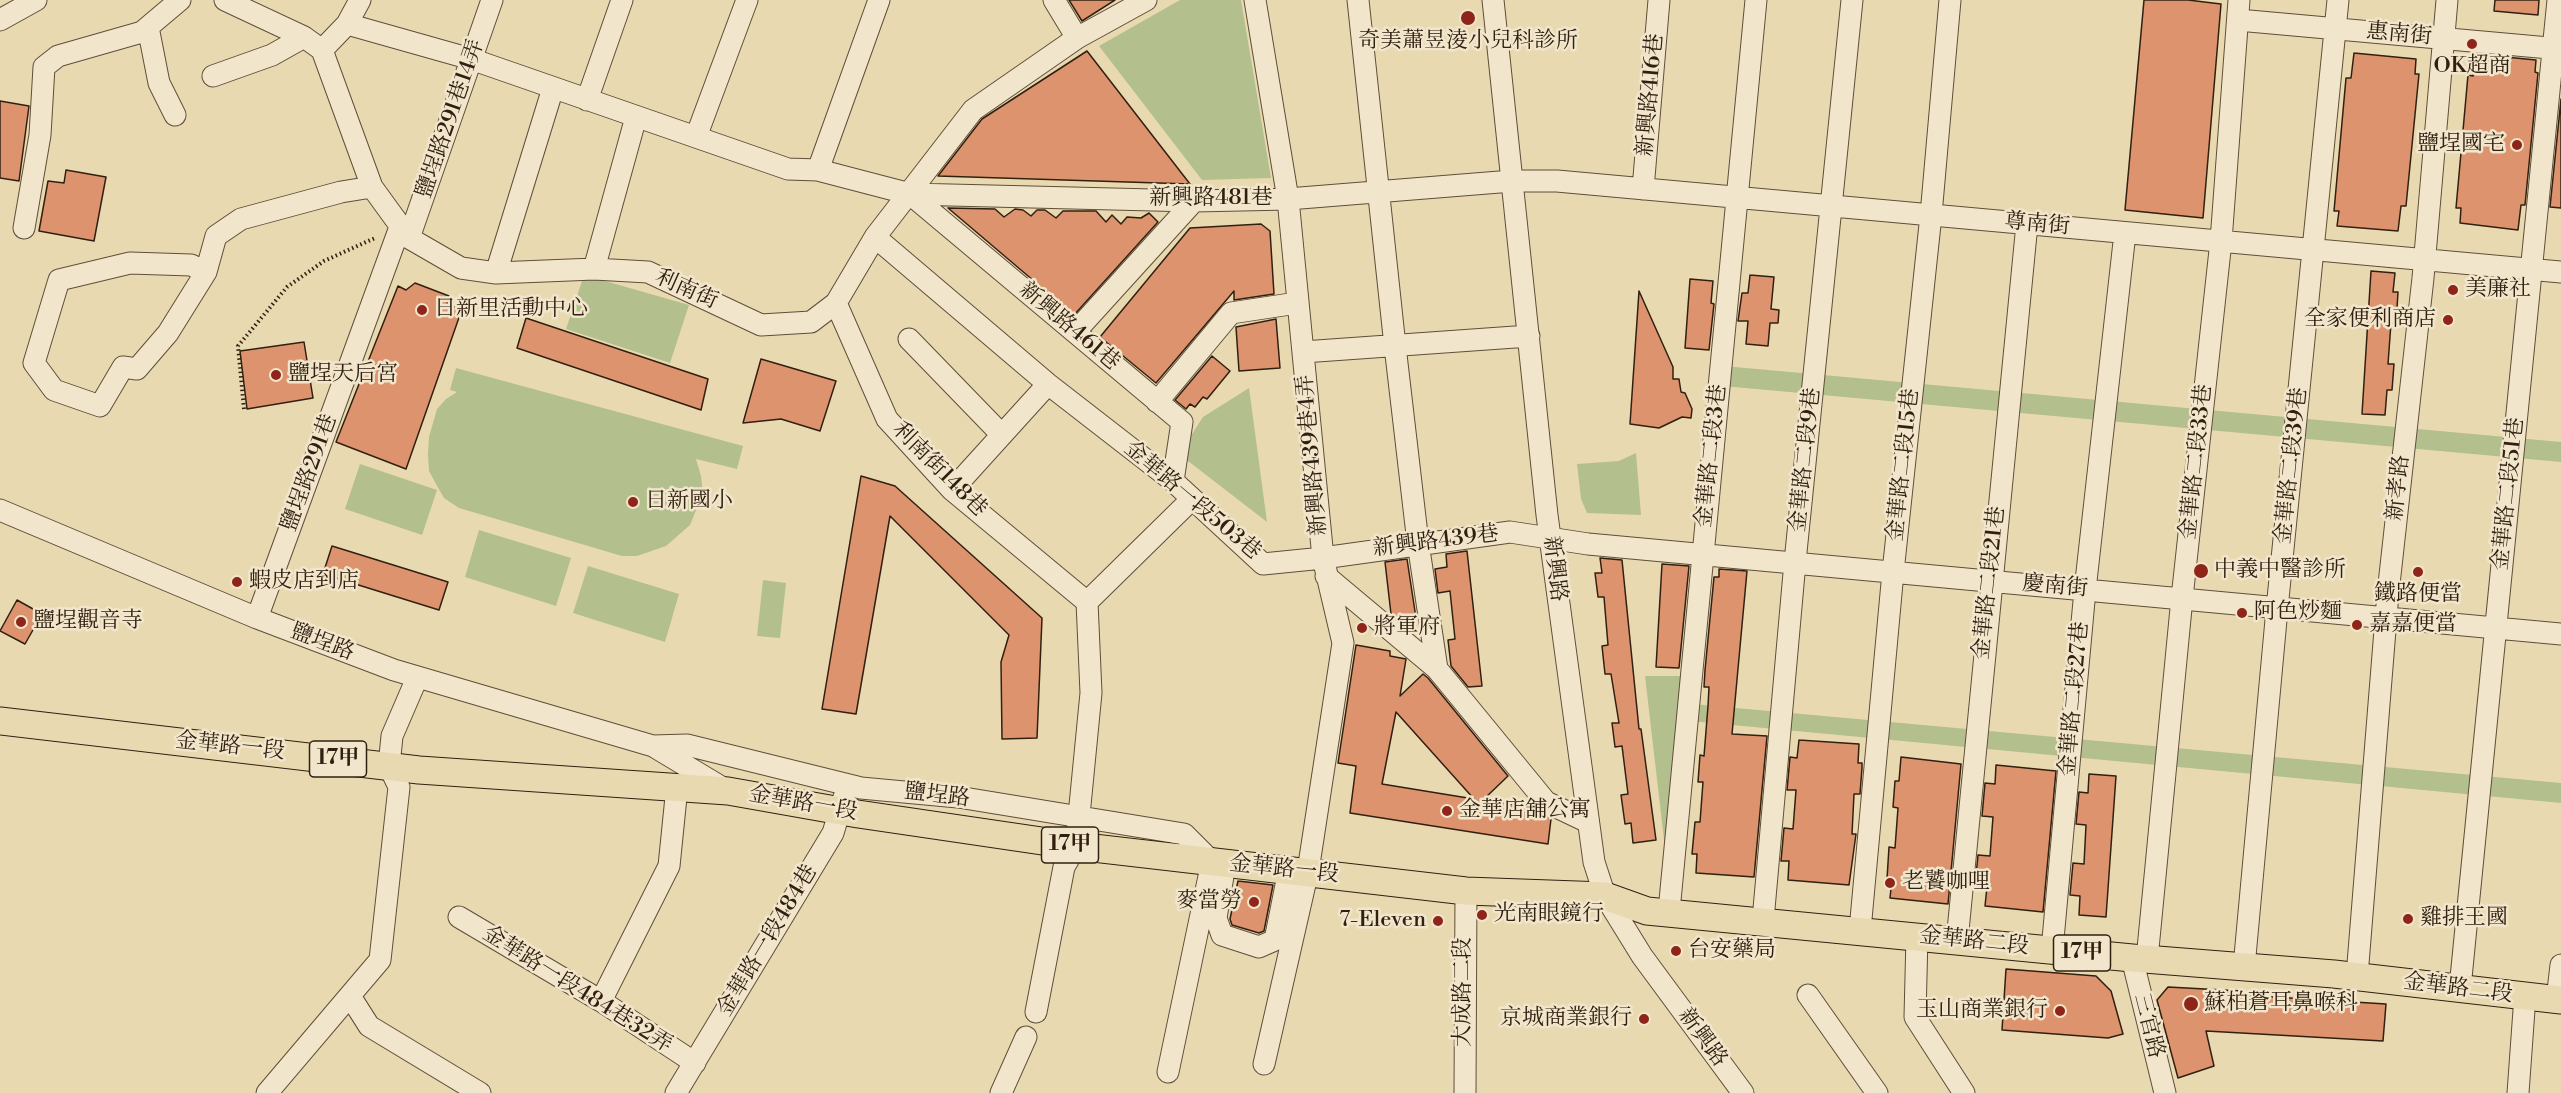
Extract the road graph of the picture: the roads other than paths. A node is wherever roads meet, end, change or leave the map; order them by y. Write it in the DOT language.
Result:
graph roads {
  1 [pos="36,0"];
  2 [pos="180,0"];
  3 [pos="225,0"];
  4 [pos="360,0"];
  5 [pos="492,0"];
  6 [pos="622,0"];
  7 [pos="747,0"];
  8 [pos="879,0"];
  9 [pos="1054,0"];
  10 [pos="1146,0"];
  11 [pos="1255,0"];
  12 [pos="1359,0"];
  13 [pos="1492,0"];
  14 [pos="1659,0"];
  15 [pos="1756,0"];
  16 [pos="1852,0"];
  17 [pos="1950,0"];
  18 [pos="2338,0"];
  19 [pos="2447,0"];
  20 [pos="2558,0"];
  21 [pos="2238,10"];
  22 [pos="0,20"];
  23 [pos="347,24"];
  24 [pos="148,27"];
  25 [pos="2336,29"];
  26 [pos="304,37"];
  27 [pos="1077,38"];
  28 [pos="2444,39"];
  29 [pos="2557,49"];
  30 [pos="322,50"];
  31 [pos="471,59"];
  32 [pos="213,76"];
  33 [pos="553,87"];
  34 [pos="587,99"];
  35 [pos="175,115"];
  36 [pos="636,117"];
  37 [pos="696,137"];
  38 [pos="818,170"];
  39 [pos="1512,181"];
  40 [pos="372,187"];
  41 [pos="1643,189"];
  42 [pos="1379,192"];
  43 [pos="910,194"];
  44 [pos="1738,198"];
  45 [pos="1288,199"];
  46 [pos="1194,201"];
  47 [pos="1833,206"];
  48 [pos="1931,215"];
  49 [pos="2027,224"];
  50 [pos="24,228"];
  51 [pos="2125,233"];
  52 [pos="402,234"];
  53 [pos="875,237"];
  54 [pos="2221,242"];
  55 [pos="2315,250"];
  56 [pos="2424,260"];
  57 [pos="594,269"];
  58 [pos="2533,270"];
  59 [pos="206,272"];
  60 [pos="2561,272"];
  61 [pos="496,273"];
  62 [pos="836,303"];
  63 [pos="1297,303"];
  64 [pos="1075,332"];
  65 [pos="1529,336"];
  66 [pos="909,339"];
  67 [pos="1395,346"];
  68 [pos="1303,352"];
  69 [pos="1048,384"];
  70 [pos="1157,402"];
  71 [pos="1002,435"];
  72 [pos="1173,481"];
  73 [pos="952,490"];
  74 [pos="1192,499"];
  75 [pos="0,510"];
  76 [pos="1550,537"];
  77 [pos="1419,543"];
  78 [pos="1702,554"];
  79 [pos="1796,562"];
  80 [pos="1324,567"];
  81 [pos="1893,572"];
  82 [pos="1990,581"];
  83 [pos="2085,590"];
  84 [pos="2182,598"];
  85 [pos="1087,602"];
  86 [pos="2277,609"];
  87 [pos="2386,617"];
  88 [pos="257,618"];
  89 [pos="2495,628"];
  90 [pos="2561,634"];
  91 [pos="1437,669"];
  92 [pos="417,678"];
  93 [pos="0,722"];
  94 [pos="653,746"];
  95 [pos="389,766"];
  96 [pos="848,784"];
  97 [pos="677,787"];
  98 [pos="728,791"];
  99 [pos="841,810"];
  100 [pos="1080,819"];
  101 [pos="1588,822"];
  102 [pos="1076,846"];
  103 [pos="1219,862"];
  104 [pos="1298,870"];
  105 [pos="1466,891"];
  106 [pos="1605,896"];
  107 [pos="1670,911"];
  108 [pos="459,917"];
  109 [pos="1763,920"];
  110 [pos="1860,930"];
  111 [pos="1917,936"];
  112 [pos="1957,941"];
  113 [pos="2052,951"];
  114 [pos="2140,959"];
  115 [pos="2561,965"];
  116 [pos="2244,967"];
  117 [pos="2357,976"];
  118 [pos="2460,988"];
  119 [pos="1808,995"];
  120 [pos="350,996"];
  121 [pos="2525,996"];
  122 [pos="2559,1000"];
  123 [pos="601,1001"];
  124 [pos="1036,1012"];
  125 [pos="1026,1037"];
  126 [pos="695,1063"];
  127 [pos="1264,1064"];
  128 [pos="1168,1072"];
  129 [pos="678,1092"];
  130 [pos="267,1093"];
  131 [pos="480,1093"];
  132 [pos="1001,1093"];
  133 [pos="1464,1093"];
  134 [pos="1743,1093"];
  135 [pos="1878,1093"];
  136 [pos="1964,1093"];
  137 [pos="2165,1093"];
  138 [pos="2518,1093"];
  1 -- 22 [label="street"];
  2 -- 24 [label="street"];
  3 -- 26 [label="street"];
  4 -- 23 [label="street"];
  5 -- 31 [label="street, 鹽埕路291巷14弄"];
  6 -- 34 [label="street"];
  7 -- 37 [label="street"];
  8 -- 38 [label="street"];
  9 -- 27 [label="street"];
  10 -- 27 [label="street, 利南街"];
  11 -- 45 [label="street, 新興路439巷4弄"];
  12 -- 42 [label="street"];
  13 -- 39 [label="street, 新興路"];
  14 -- 41 [label="street, 新興路416巷"];
  15 -- 44 [label="street, 金華路二段3巷"];
  16 -- 47 [label="street, 金華路二段9巷"];
  17 -- 48 [label="street, 金華路二段15巷"];
  18 -- 25 [label="street, 金華路二段39巷"];
  19 -- 28 [label="street, 新孝路"];
  20 -- 29 [label="street, 金華路二段51巷"];
  21 -- 25 [label="street, 惠南街"];
  21 -- 54 [label="street, 金華路二段33巷"];
  23 -- 30 [label="street"];
  23 -- 31 [label="street"];
  24 -- 35 [label="street"];
  24 -- 50 [label="street"];
  25 -- 28 [label="street, 惠南街"];
  25 -- 55 [label="street, 金華路二段39巷"];
  26 -- 30 [label="street"];
  26 -- 32 [label="street"];
  27 -- 43 [label="street, 利南街"];
  28 -- 29 [label="street, 惠南街"];
  28 -- 56 [label="street, 新孝路"];
  29 -- 58 [label="street, 金華路二段51巷"];
  30 -- 40 [label="street, 利南街"];
  31 -- 33 [label="street"];
  31 -- 52 [label="street, 鹽埕路291巷14弄"];
  33 -- 34 [label="street"];
  33 -- 61 [label="street"];
  34 -- 36 [label="street"];
  36 -- 37 [label="street"];
  36 -- 57 [label="street"];
  37 -- 38 [label="street"];
  38 -- 43 [label="street"];
  39 -- 41 [label="street, 尊南街"];
  39 -- 42 [label="street, 新興路481巷"];
  39 -- 65 [label="street, 新興路"];
  40 -- 52 [label="street, 利南街"];
  40 -- 59 [label="street"];
  41 -- 44 [label="street, 尊南街"];
  42 -- 45 [label="street, 新興路481巷"];
  42 -- 67 [label="street"];
  43 -- 46 [label="street, 新興路481巷"];
  43 -- 53 [label="street, 利南街"];
  43 -- 64 [label="street, 新興路461巷"];
  44 -- 47 [label="street, 尊南街"];
  44 -- 78 [label="street, 金華路二段3巷"];
  45 -- 46 [label="street, 新興路481巷"];
  45 -- 63 [label="street, 新興路439巷4弄"];
  46 -- 64 [label="street"];
  47 -- 48 [label="street, 尊南街"];
  47 -- 79 [label="street, 金華路二段9巷"];
  48 -- 49 [label="street, 尊南街"];
  48 -- 81 [label="street, 金華路二段15巷"];
  49 -- 51 [label="street, 尊南街"];
  49 -- 82 [label="street, 金華路二段21巷"];
  51 -- 54 [label="street, 尊南街"];
  51 -- 83 [label="street, 金華路二段27巷"];
  52 -- 61 [label="street, 利南街"];
  52 -- 88 [label="street, 鹽埕路291巷"];
  53 -- 62 [label="street, 利南街"];
  53 -- 69 [label="street, 金華路一段503巷"];
  54 -- 55 [label="street, 尊南街"];
  54 -- 84 [label="street, 金華路二段33巷"];
  55 -- 56 [label="street, 尊南街"];
  55 -- 86 [label="street, 金華路二段39巷"];
  56 -- 58 [label="street, 尊南街"];
  56 -- 87 [label="street, 新孝路"];
  57 -- 61 [label="street, 利南街"];
  57 -- 62 [label="street, 利南街"];
  58 -- 60 [label="street, 尊南街"];
  58 -- 89 [label="street, 金華路二段51巷"];
  59 -- 59 [label="street"];
  62 -- 73 [label="street, 利南街148巷"];
  63 -- 68 [label="street, 新興路439巷4弄"];
  63 -- 70 [label="street"];
  64 -- 70 [label="street, 新興路461巷"];
  65 -- 67 [label="street"];
  65 -- 76 [label="street, 新興路"];
  66 -- 71 [label="street"];
  67 -- 68 [label="street"];
  67 -- 77 [label="street"];
  68 -- 80 [label="street, 新興路439巷4弄"];
  69 -- 71 [label="street"];
  69 -- 72 [label="street, 金華路一段503巷"];
  70 -- 72 [label="street, 新興路461巷"];
  71 -- 73 [label="street"];
  72 -- 74 [label="street, 金華路一段503巷"];
  73 -- 85 [label="street, 利南街148巷"];
  74 -- 80 [label="street, 金華路一段503巷"];
  74 -- 85 [label="street"];
  75 -- 88 [label="street, 鹽埕路"];
  76 -- 77 [label="street, 新興路439巷"];
  76 -- 78 [label="street, 慶南街"];
  76 -- 101 [label="street, 新興路"];
  77 -- 80 [label="street, 新興路439巷"];
  77 -- 91 [label="street"];
  78 -- 79 [label="street, 慶南街"];
  78 -- 107 [label="street, 金華路二段3巷"];
  79 -- 81 [label="street, 慶南街"];
  79 -- 109 [label="street, 金華路二段9巷"];
  80 -- 91 [label="street"];
  80 -- 104 [label="street"];
  81 -- 82 [label="street, 慶南街"];
  81 -- 110 [label="street, 金華路二段15巷"];
  82 -- 83 [label="street, 慶南街"];
  82 -- 112 [label="street, 金華路二段21巷"];
  83 -- 84 [label="street, 慶南街"];
  83 -- 113 [label="street, 金華路二段27巷"];
  84 -- 86 [label="street, 慶南街"];
  84 -- 114 [label="street, 金華路二段33巷"];
  85 -- 100 [label="street"];
  86 -- 87 [label="street, 慶南街"];
  86 -- 116 [label="street, 金華路二段39巷"];
  87 -- 89 [label="street, 慶南街"];
  87 -- 117 [label="street, 新孝路"];
  88 -- 92 [label="street, 鹽埕路"];
  89 -- 90 [label="street, 慶南街"];
  89 -- 118 [label="street, 金華路二段51巷"];
  91 -- 101 [label="street"];
  92 -- 94 [label="street, 鹽埕路"];
  92 -- 95 [label="street"];
  93 -- 95 [label="main road, 金華路一段 / 17甲"];
  94 -- 96 [label="street, 鹽埕路"];
  94 -- 98 [label="street, 鹽埕路"];
  95 -- 97 [label="main road, 金華路一段 / 17甲"];
  95 -- 120 [label="street"];
  96 -- 99 [label="street, 金華路一段484巷"];
  96 -- 100 [label="street, 鹽埕路"];
  97 -- 98 [label="main road, 金華路一段 / 17甲"];
  97 -- 123 [label="street"];
  98 -- 99 [label="main road, 金華路一段 / 17甲"];
  99 -- 102 [label="main road, 金華路一段 / 17甲"];
  99 -- 126 [label="street, 金華路一段484巷"];
  100 -- 102 [label="street"];
  100 -- 103 [label="street, 鹽埕路"];
  101 -- 106 [label="street, 新興路"];
  102 -- 103 [label="main road, 金華路一段 / 17甲"];
  102 -- 124 [label="street"];
  103 -- 104 [label="main road, 金華路一段 / 17甲"];
  103 -- 104 [label="street"];
  103 -- 128 [label="street"];
  104 -- 105 [label="main road, 金華路一段 / 17甲"];
  104 -- 127 [label="street"];
  105 -- 106 [label="main road, 金華路一段 / 17甲"];
  105 -- 133 [label="street, 大成路二段"];
  106 -- 107 [label="main road, 金華路二段 / 17甲"];
  106 -- 134 [label="street, 新興路"];
  107 -- 109 [label="main road, 金華路二段 / 17甲"];
  108 -- 123 [label="street, 金華路一段484巷32弄"];
  109 -- 110 [label="main road, 金華路二段 / 17甲"];
  110 -- 111 [label="main road, 金華路二段 / 17甲"];
  111 -- 112 [label="main road, 金華路二段 / 17甲"];
  111 -- 136 [label="street"];
  112 -- 113 [label="main road, 金華路二段 / 17甲"];
  113 -- 114 [label="main road, 金華路二段 / 17甲"];
  114 -- 116 [label="main road, 金華路二段 / 17甲"];
  114 -- 137 [label="street, 三官路"];
  115 -- 122 [label="street"];
  116 -- 117 [label="main road, 金華路二段 / 17甲"];
  117 -- 118 [label="main road, 金華路二段 / 17甲"];
  118 -- 121 [label="main road, 金華路二段 / 17甲"];
  119 -- 135 [label="street"];
  120 -- 130 [label="street"];
  120 -- 131 [label="street"];
  121 -- 122 [label="main road, 金華路二段 / 17甲"];
  121 -- 138 [label="street"];
  123 -- 126 [label="street, 金華路一段484巷32弄"];
  125 -- 132 [label="street"];
  126 -- 129 [label="street, 金華路一段484巷"];
}
